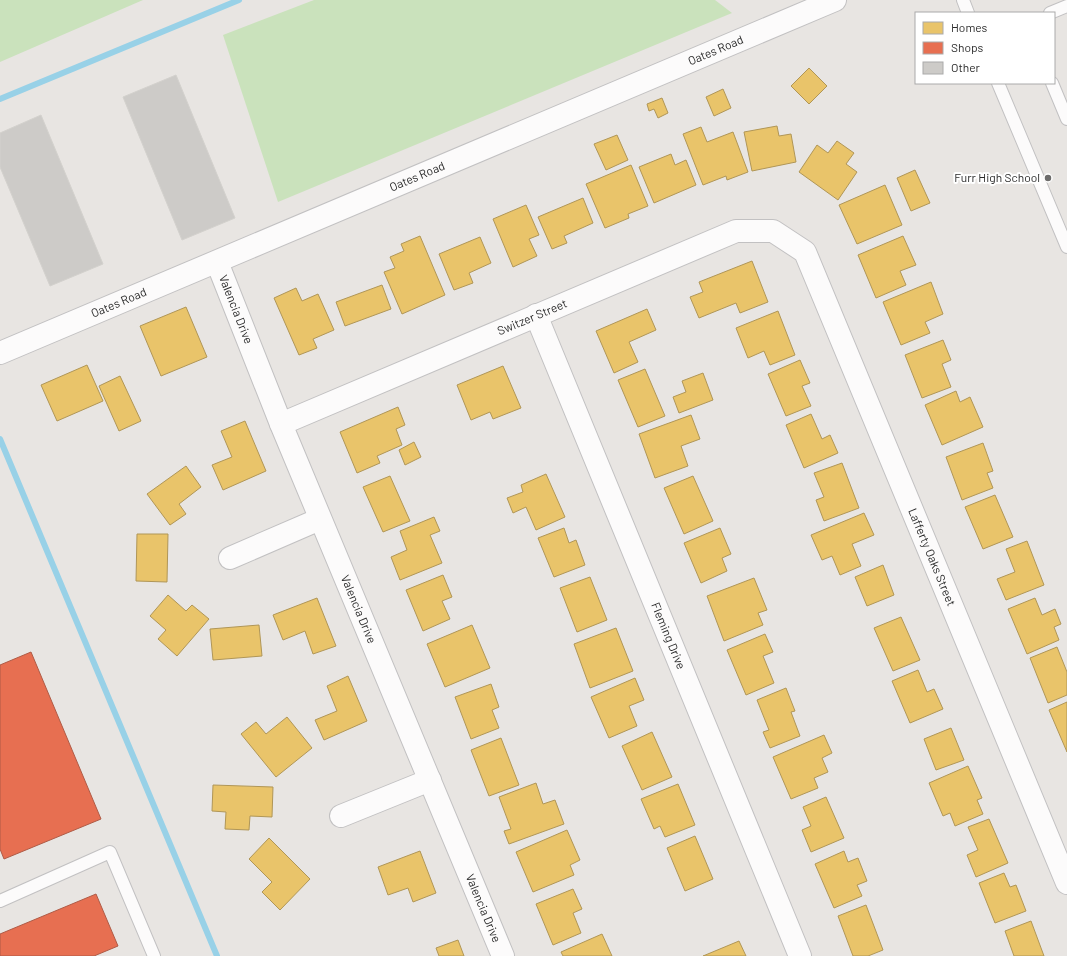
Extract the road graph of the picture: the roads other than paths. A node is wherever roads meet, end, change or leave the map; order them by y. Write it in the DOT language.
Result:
graph roads {
  1 [pos="835,0"];
  2 [pos="963,0"];
  3 [pos="1067,6"];
  4 [pos="968,12"];
  5 [pos="1052,12"];
  6 [pos="998,84"];
  7 [pos="1052,84"];
  8 [pos="1067,119"];
  9 [pos="786,239"];
  10 [pos="1067,247"];
  11 [pos="217,262"];
  12 [pos="536,315"];
  13 [pos="2,352"];
  14 [pos="281,424"];
  15 [pos="320,519"];
  16 [pos="230,558"];
  17 [pos="430,780"];
  18 [pos="341,816"];
  19 [pos="1067,883"];
  20 [pos="0,900"];
  21 [pos="154,956"];
  22 [pos="503,956"];
  23 [pos="800,956"];
  1 -- 11 [label="street, Oates Road"];
  2 -- 4 [label="lane"];
  3 -- 5 [label="lane"];
  6 -- 10 [label="lane"];
  7 -- 8 [label="lane"];
  9 -- 12 [label="street, Switzer Street"];
  9 -- 19 [label="street, Lafferty Oaks Street"];
  11 -- 13 [label="street, Oates Road"];
  11 -- 14 [label="street, Valencia Drive"];
  12 -- 14 [label="street, Switzer Street"];
  12 -- 23 [label="street, Fleming Drive"];
  14 -- 15 [label="street, Valencia Drive"];
  15 -- 16 [label="street"];
  15 -- 17 [label="street, Valencia Drive"];
  17 -- 18 [label="street"];
  17 -- 22 [label="street, Valencia Drive"];
  20 -- 21 [label="lane"];
}
